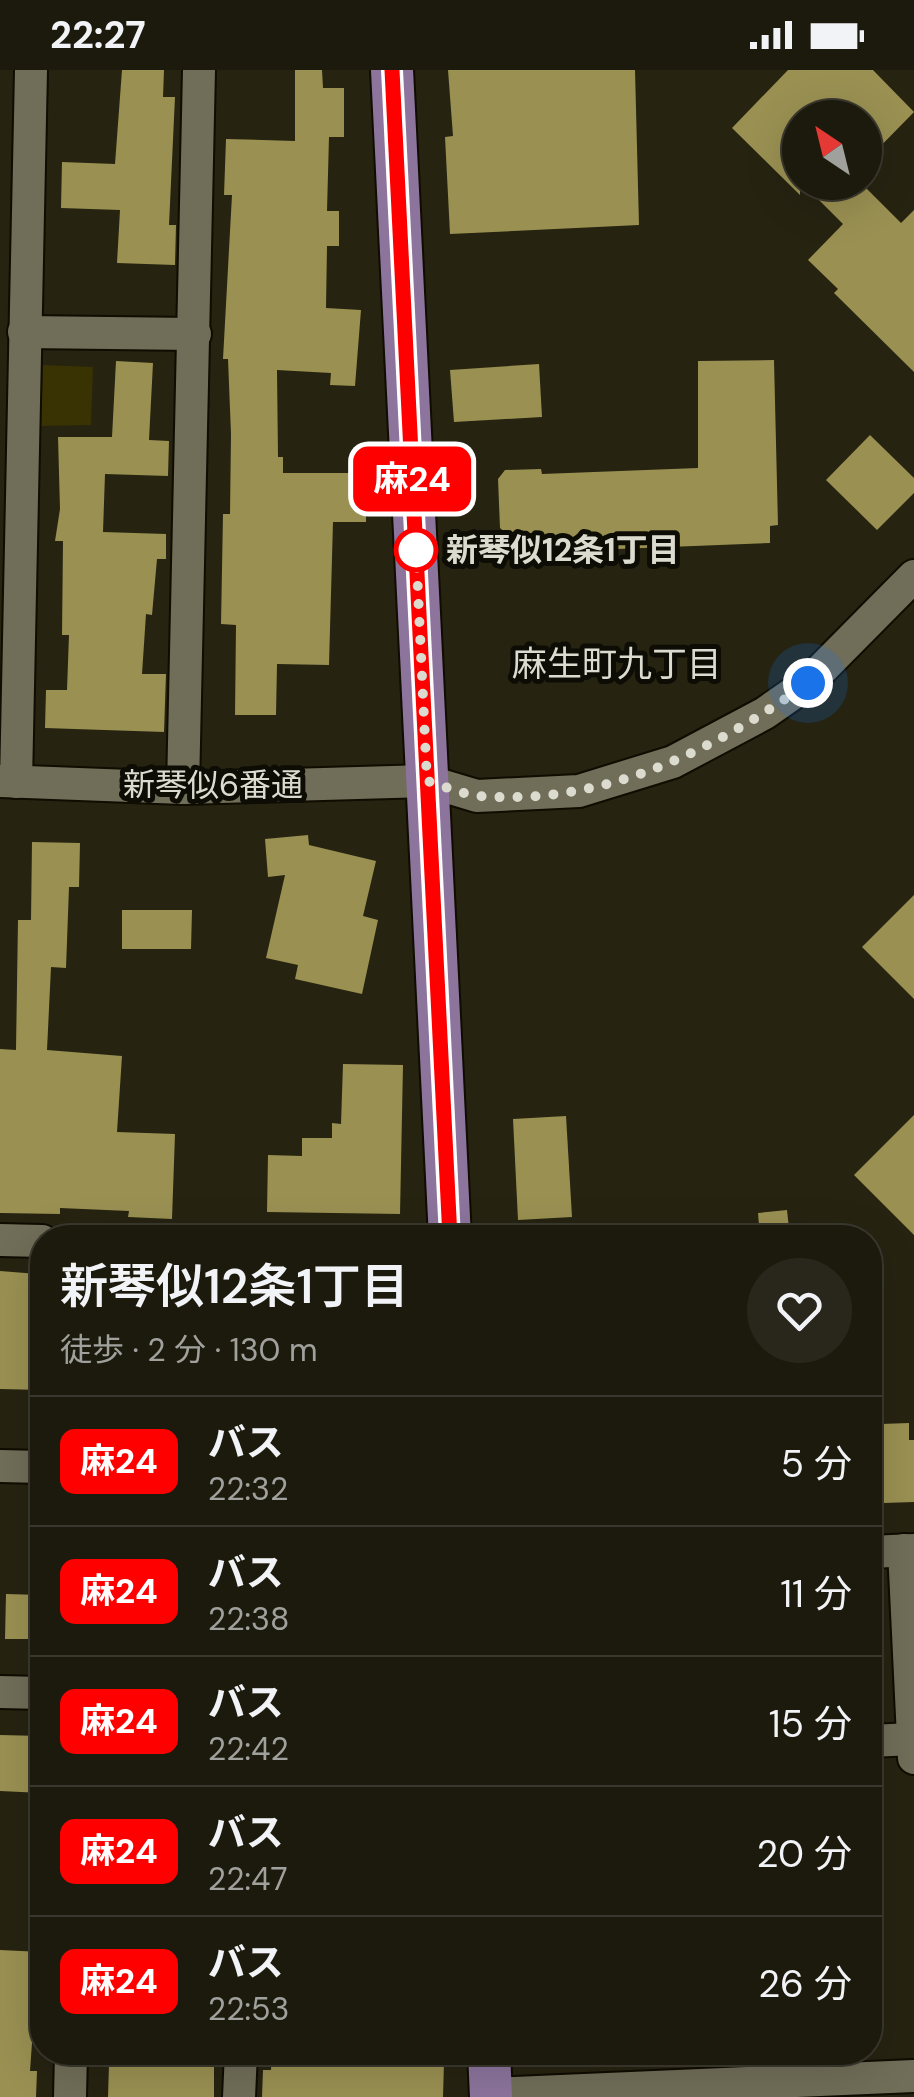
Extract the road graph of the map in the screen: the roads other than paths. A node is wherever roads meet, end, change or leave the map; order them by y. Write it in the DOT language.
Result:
graph roads {
  1 [pos="32,70"];
  2 [pos="199,70"];
  3 [pos="392,70"];
  4 [pos="24,332"];
  5 [pos="195,334"];
  6 [pos="914,576"];
  7 [pos="427,781"];
  8 [pos="8,782"];
  9 [pos="184,788"];
  10 [pos="449,1225"];
  11 [pos="0,1240"];
  12 [pos="30,1241"];
  13 [pos="0,1466"];
  14 [pos="30,1466"];
  15 [pos="909,1550"];
  16 [pos="882,1551"];
  17 [pos="0,1692"];
  18 [pos="30,1693"];
  19 [pos="913,1739"];
  20 [pos="882,1740"];
  21 [pos="914,1758"];
  22 [pos="71,2065"];
  23 [pos="240,2065"];
  24 [pos="490,2065"];
  25 [pos="914,2076"];
  26 [pos="491,2096"];
  27 [pos="70,2097"];
  28 [pos="239,2097"];
  1 -- 4 [label="street"];
  2 -- 5 [label="street"];
  3 -- 7 [label="main road"];
  4 -- 5 [label="street"];
  4 -- 8 [label="street"];
  5 -- 9 [label="street"];
  6 -- 7 [label="street, 新琴似6番通"];
  7 -- 9 [label="street, 新琴似6番通"];
  7 -- 10 [label="main road"];
  8 -- 9 [label="street, 新琴似6番通"];
  11 -- 12 [label="street"];
  13 -- 14 [label="street"];
  15 -- 16 [label="street"];
  15 -- 19 [label="street"];
  17 -- 18 [label="street"];
  19 -- 20 [label="street"];
  19 -- 21 [label="street"];
  22 -- 27 [label="street"];
  23 -- 28 [label="street"];
  24 -- 26 [label="main road"];
  25 -- 26 [label="street"];
}
